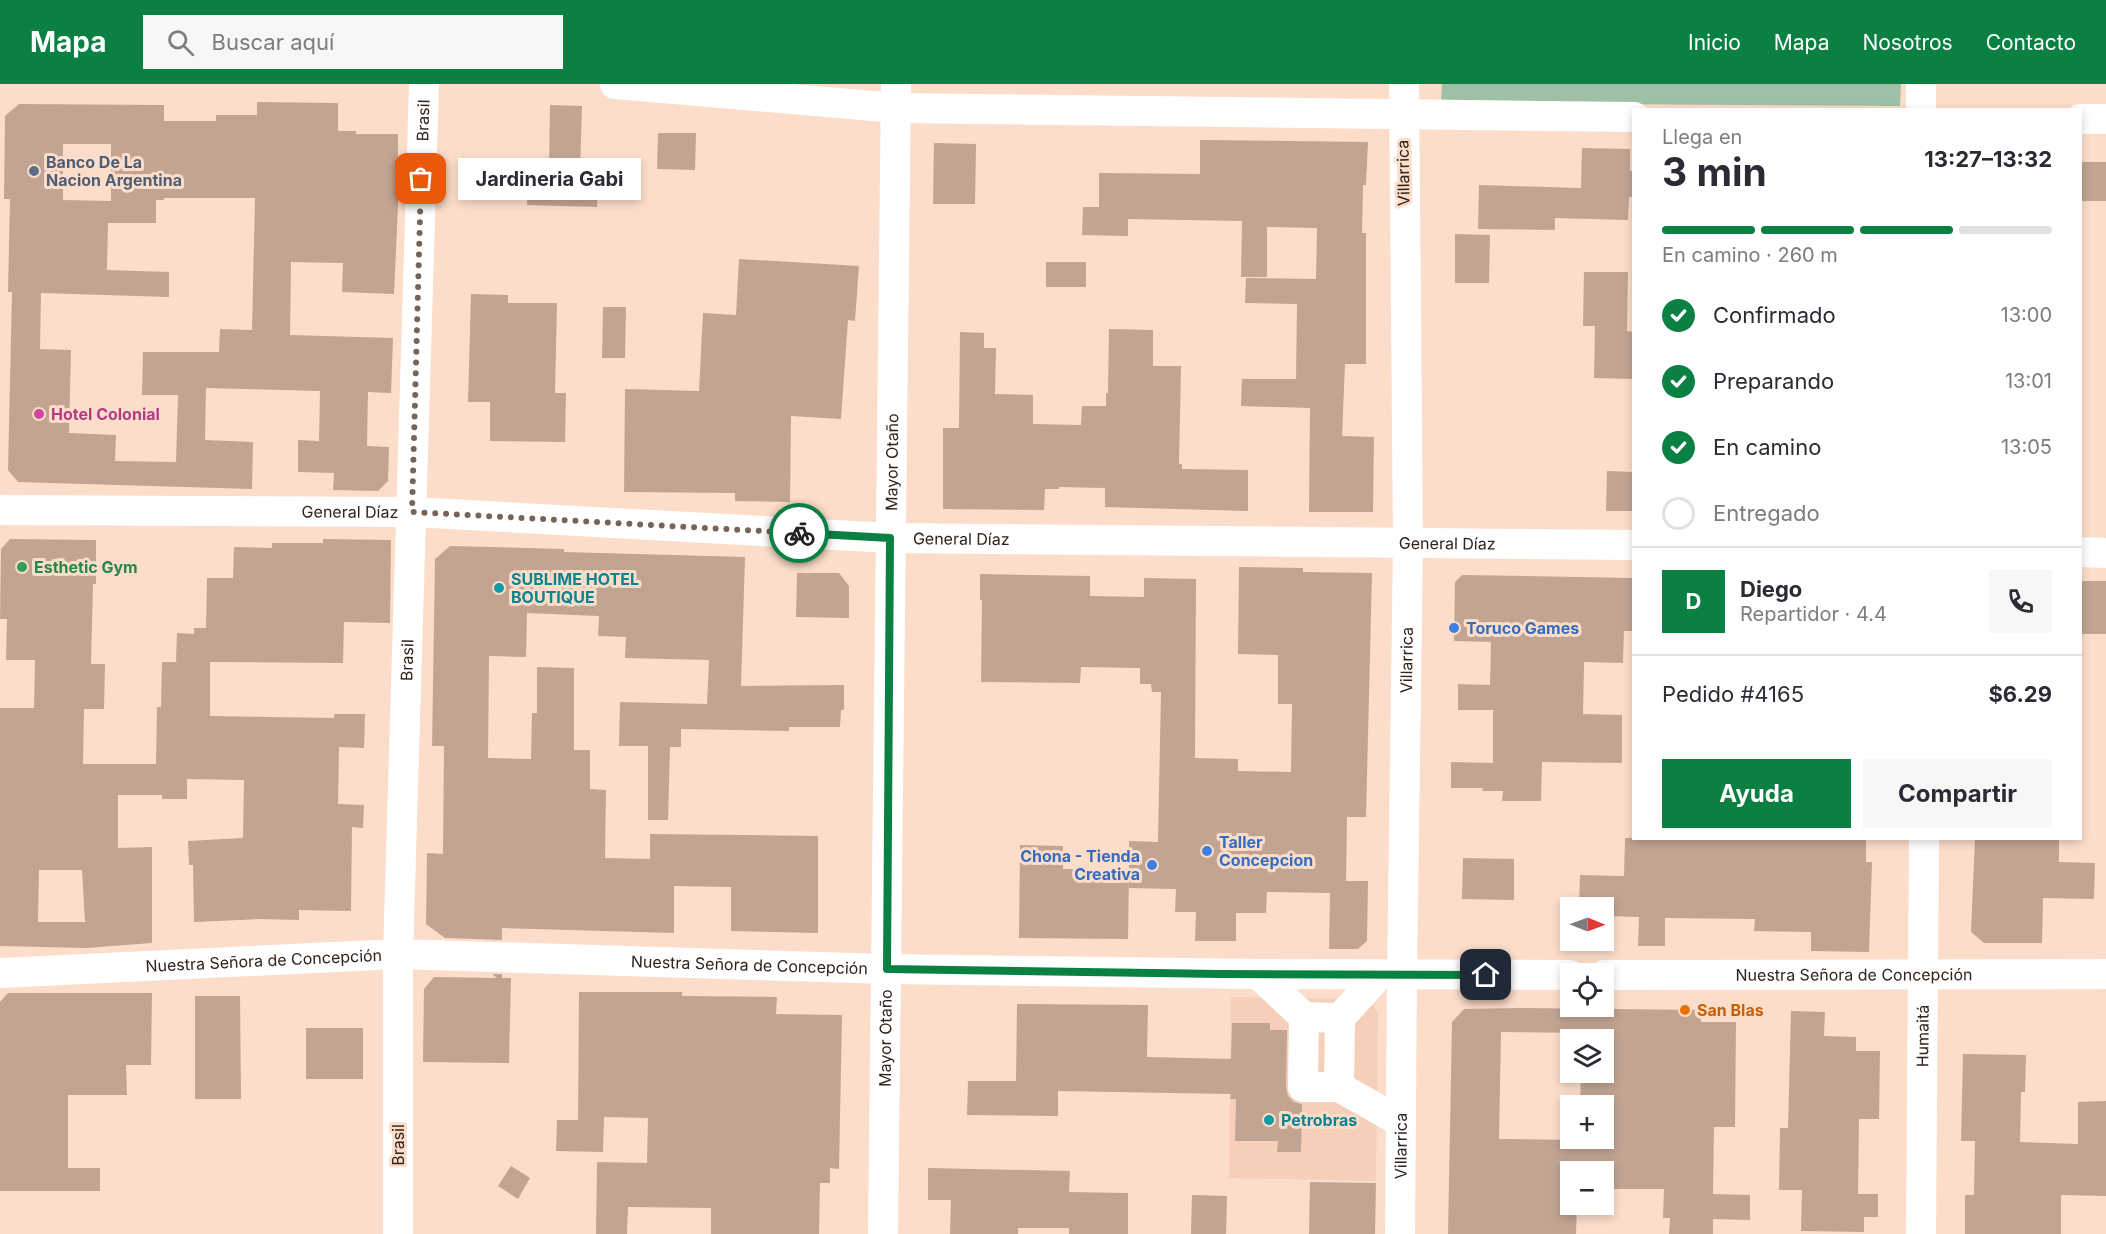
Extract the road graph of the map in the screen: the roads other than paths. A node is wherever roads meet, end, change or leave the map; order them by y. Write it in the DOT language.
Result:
graph roads {
  1 [pos="424,84"];
  2 [pos="615,84"];
  3 [pos="1404,84"];
  4 [pos="1921,84"];
  5 [pos="896,96"];
  6 [pos="1921,108"];
  7 [pos="1402,114"];
  8 [pos="1632,117"];
  9 [pos="2082,119"];
  10 [pos="2106,119"];
  11 [pos="0,510"];
  12 [pos="412,512"];
  13 [pos="890,538"];
  14 [pos="1408,543"];
  15 [pos="1632,545"];
  16 [pos="2082,552"];
  17 [pos="2106,553"];
  18 [pos="1924,840"];
  19 [pos="398,954"];
  20 [pos="887,969"];
  21 [pos="0,973"];
  22 [pos="1258,974"];
  23 [pos="1923,974"];
  24 [pos="2106,974"];
  25 [pos="1390,975"];
  26 [pos="1560,975"];
  27 [pos="1614,975"];
  28 [pos="1304,1017"];
  29 [pos="1340,1018"];
  30 [pos="1339,1087"];
  31 [pos="1401,1122"];
  32 [pos="398,1234"];
  33 [pos="883,1234"];
  34 [pos="1400,1234"];
  35 [pos="1921,1234"];
  1 -- 12 [label="street, Brasil"];
  2 -- 5 [label="street"];
  3 -- 7 [label="street, Villarrica"];
  4 -- 6 [label="street"];
  5 -- 7 [label="street"];
  5 -- 13 [label="street, Mayor Otaño"];
  7 -- 8 [label="street"];
  7 -- 14 [label="street, Villarrica"];
  9 -- 10 [label="street"];
  11 -- 12 [label="street, General Díaz"];
  12 -- 13 [label="street, General Díaz"];
  12 -- 19 [label="street, Brasil"];
  13 -- 14 [label="street, General Díaz"];
  13 -- 20 [label="street, Mayor Otaño"];
  14 -- 15 [label="street, General Díaz"];
  14 -- 25 [label="street, Villarrica"];
  16 -- 17 [label="street"];
  18 -- 23 [label="street, Humaitá"];
  19 -- 20 [label="street, Nuestra Señora de Concepción"];
  19 -- 21 [label="street, Nuestra Señora de Concepción"];
  19 -- 32 [label="street, Brasil"];
  20 -- 22 [label="street, Nuestra Señora de Concepción"];
  20 -- 33 [label="street, Mayor Otaño"];
  22 -- 25 [label="street, Nuestra Señora de Concepción"];
  22 -- 28 [label="street"];
  23 -- 24 [label="street, Nuestra Señora de Concepción"];
  23 -- 27 [label="street, Nuestra Señora de Concepción"];
  23 -- 35 [label="street, Humaitá"];
  25 -- 26 [label="street, Nuestra Señora de Concepción"];
  25 -- 29 [label="street"];
  25 -- 31 [label="street, Villarrica"];
  28 -- 29 [label="street"];
  28 -- 30 [label="street"];
  29 -- 30 [label="street"];
  30 -- 31 [label="street"];
  31 -- 34 [label="street, Villarrica"];
}
